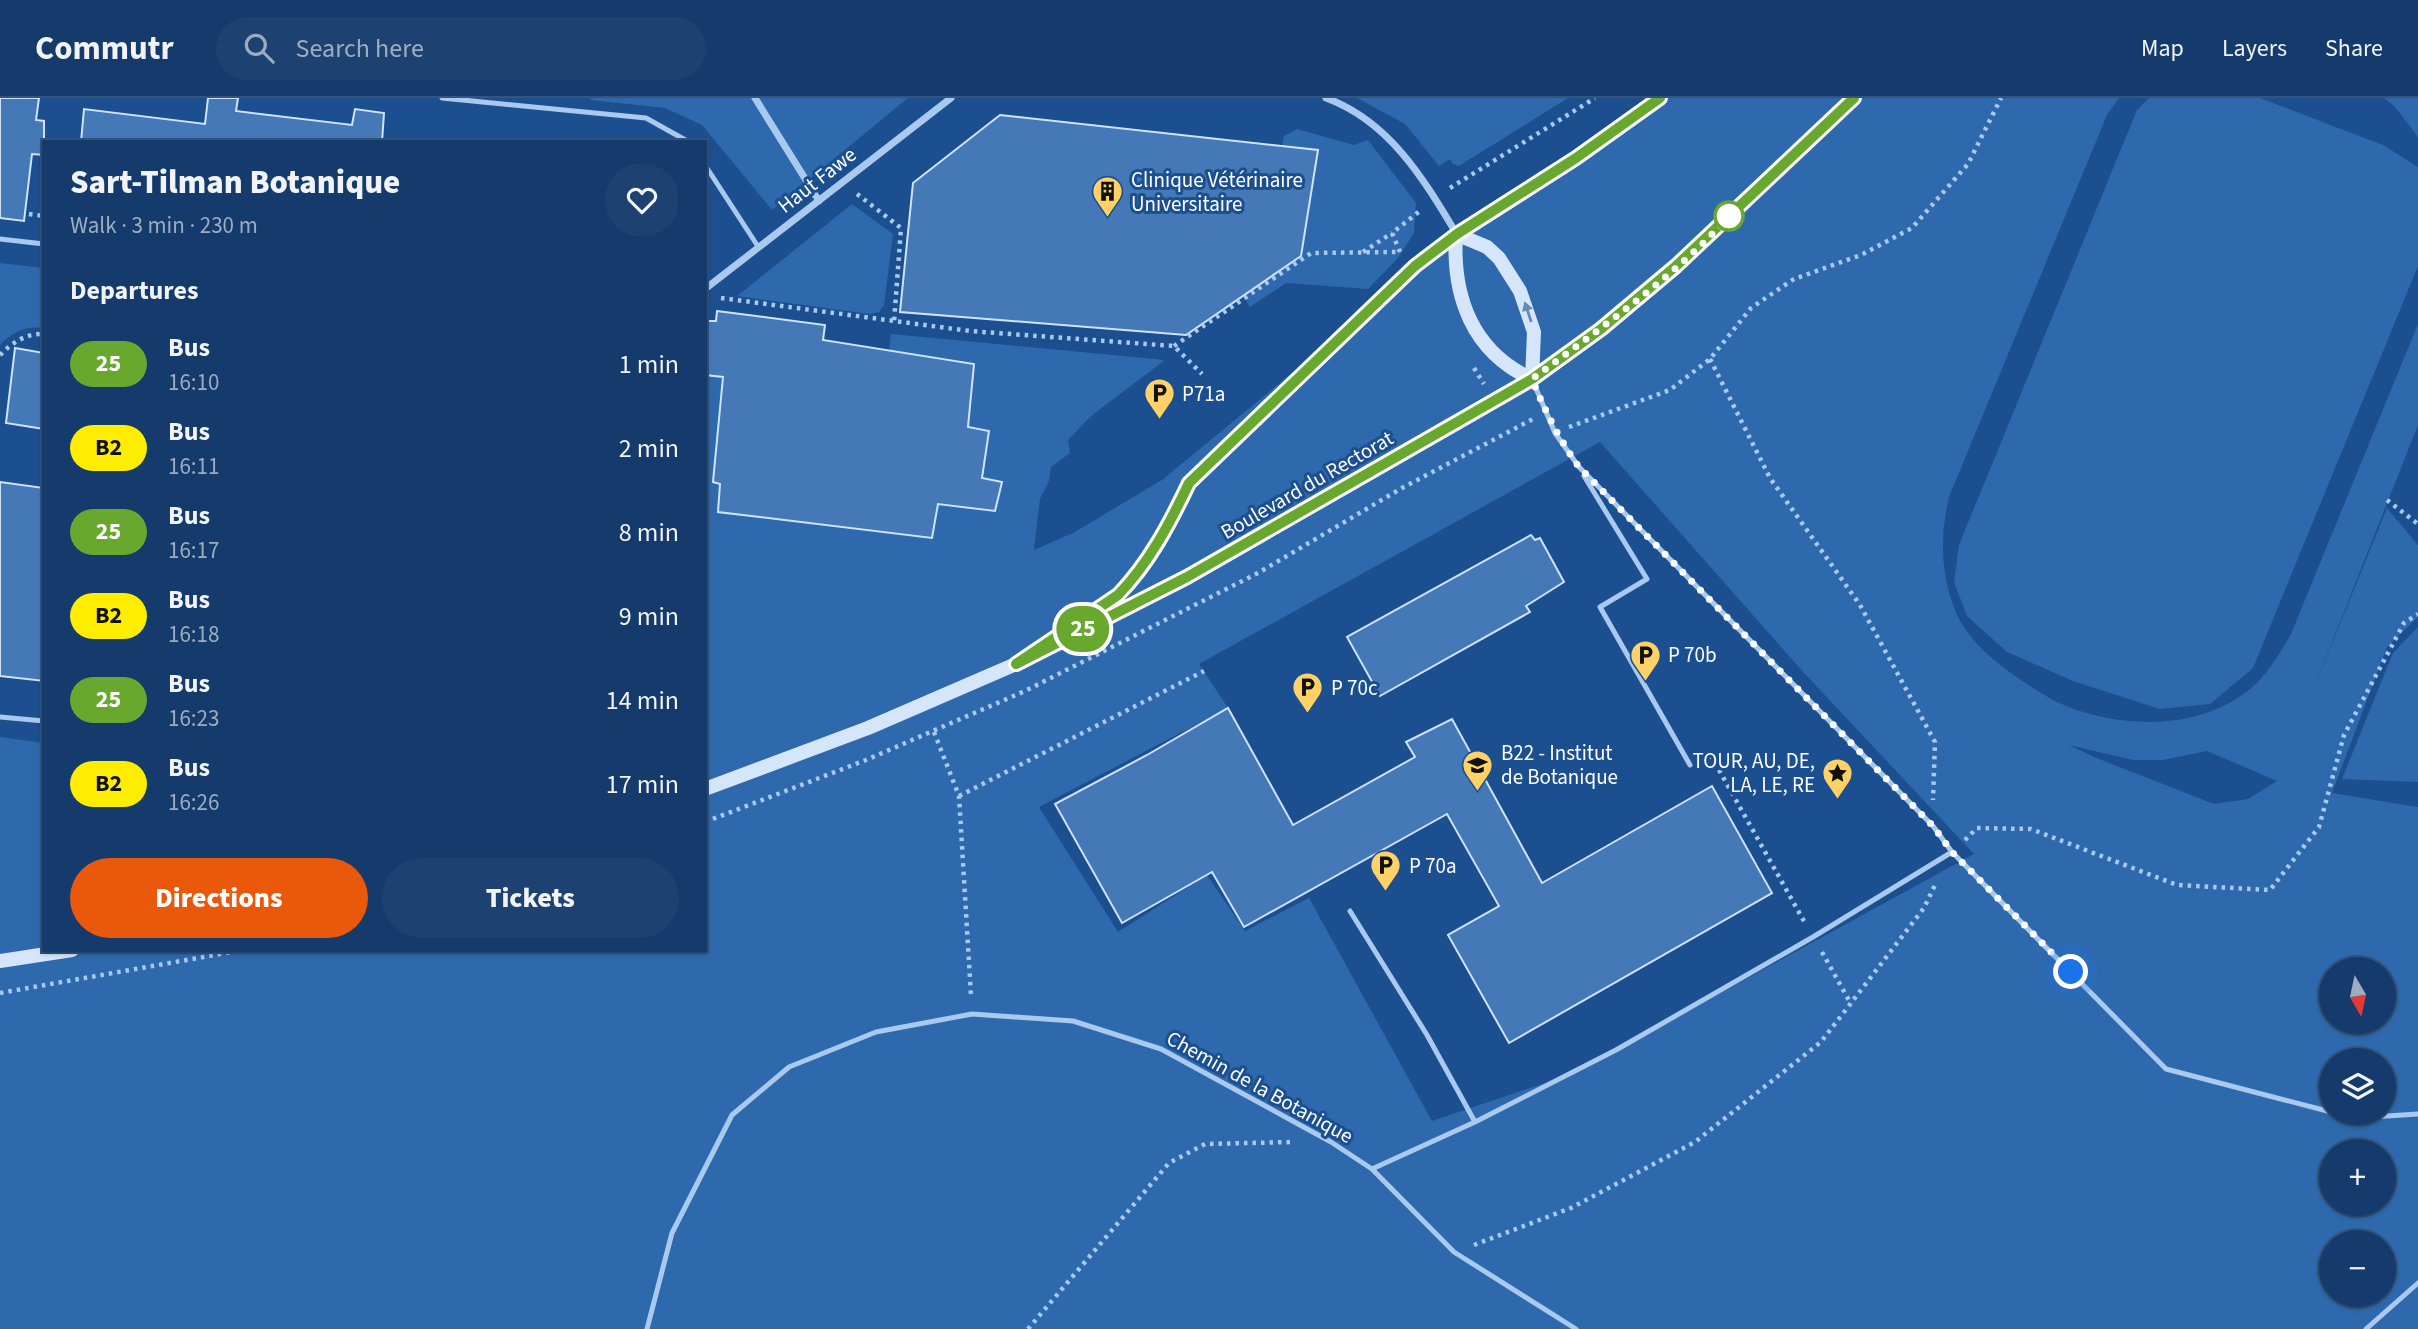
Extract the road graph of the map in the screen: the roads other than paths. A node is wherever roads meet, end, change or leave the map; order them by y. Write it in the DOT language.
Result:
graph roads {
  1 [pos="442,98"];
  2 [pos="755,98"];
  3 [pos="951,98"];
  4 [pos="1325,98"];
  5 [pos="1660,98"];
  6 [pos="1854,98"];
  7 [pos="685,140"];
  8 [pos="707,168"];
  9 [pos="819,201"];
  10 [pos="1457,234"];
  11 [pos="0,239"];
  12 [pos="42,244"];
  13 [pos="759,248"];
  14 [pos="707,287"];
  15 [pos="1532,379"];
  16 [pos="1579,467"];
  17 [pos="1016,664"];
  18 [pos="0,717"];
  19 [pos="42,721"];
  20 [pos="1690,765"];
  21 [pos="707,788"];
  22 [pos="1952,852"];
  23 [pos="1350,911"];
  24 [pos="59,952"];
  25 [pos="0,961"];
  26 [pos="2319,1108"];
  27 [pos="2418,1114"];
  28 [pos="2396,1115"];
  29 [pos="1475,1122"];
  30 [pos="1372,1169"];
  31 [pos="2418,1283"];
  32 [pos="647,1329"];
  33 [pos="1576,1329"];
  34 [pos="2366,1329"];
  1 -- 7 [label="lane"];
  2 -- 9 [label="street"];
  3 -- 9 [label="street, Haut Fawe"];
  4 -- 10 [label="street"];
  5 -- 10 [label="main road"];
  6 -- 15 [label="main road, Boulevard du Rectorat"];
  8 -- 13 [label="lane"];
  9 -- 13 [label="street, Haut Fawe"];
  10 -- 15 [label="main road"];
  15 -- 10 [label="main road, one-way"];
  10 -- 17 [label="main road"];
  11 -- 12 [label="lane"];
  13 -- 14 [label="street, Haut Fawe"];
  15 -- 16 [label="lane"];
  15 -- 17 [label="main road, Boulevard du Rectorat"];
  16 -- 20 [label="lane"];
  16 -- 22 [label="lane"];
  17 -- 21 [label="main road, Boulevard du Rectorat"];
  18 -- 19 [label="lane"];
  22 -- 26 [label="lane"];
  22 -- 29 [label="lane"];
  23 -- 29 [label="lane"];
  24 -- 25 [label="main road"];
  27 -- 28 [label="lane"];
  29 -- 30 [label="lane"];
  30 -- 32 [label="lane, Chemin de la Botanique"];
  30 -- 33 [label="lane, Chemin de la Botanique"];
  31 -- 34 [label="lane"];
}
